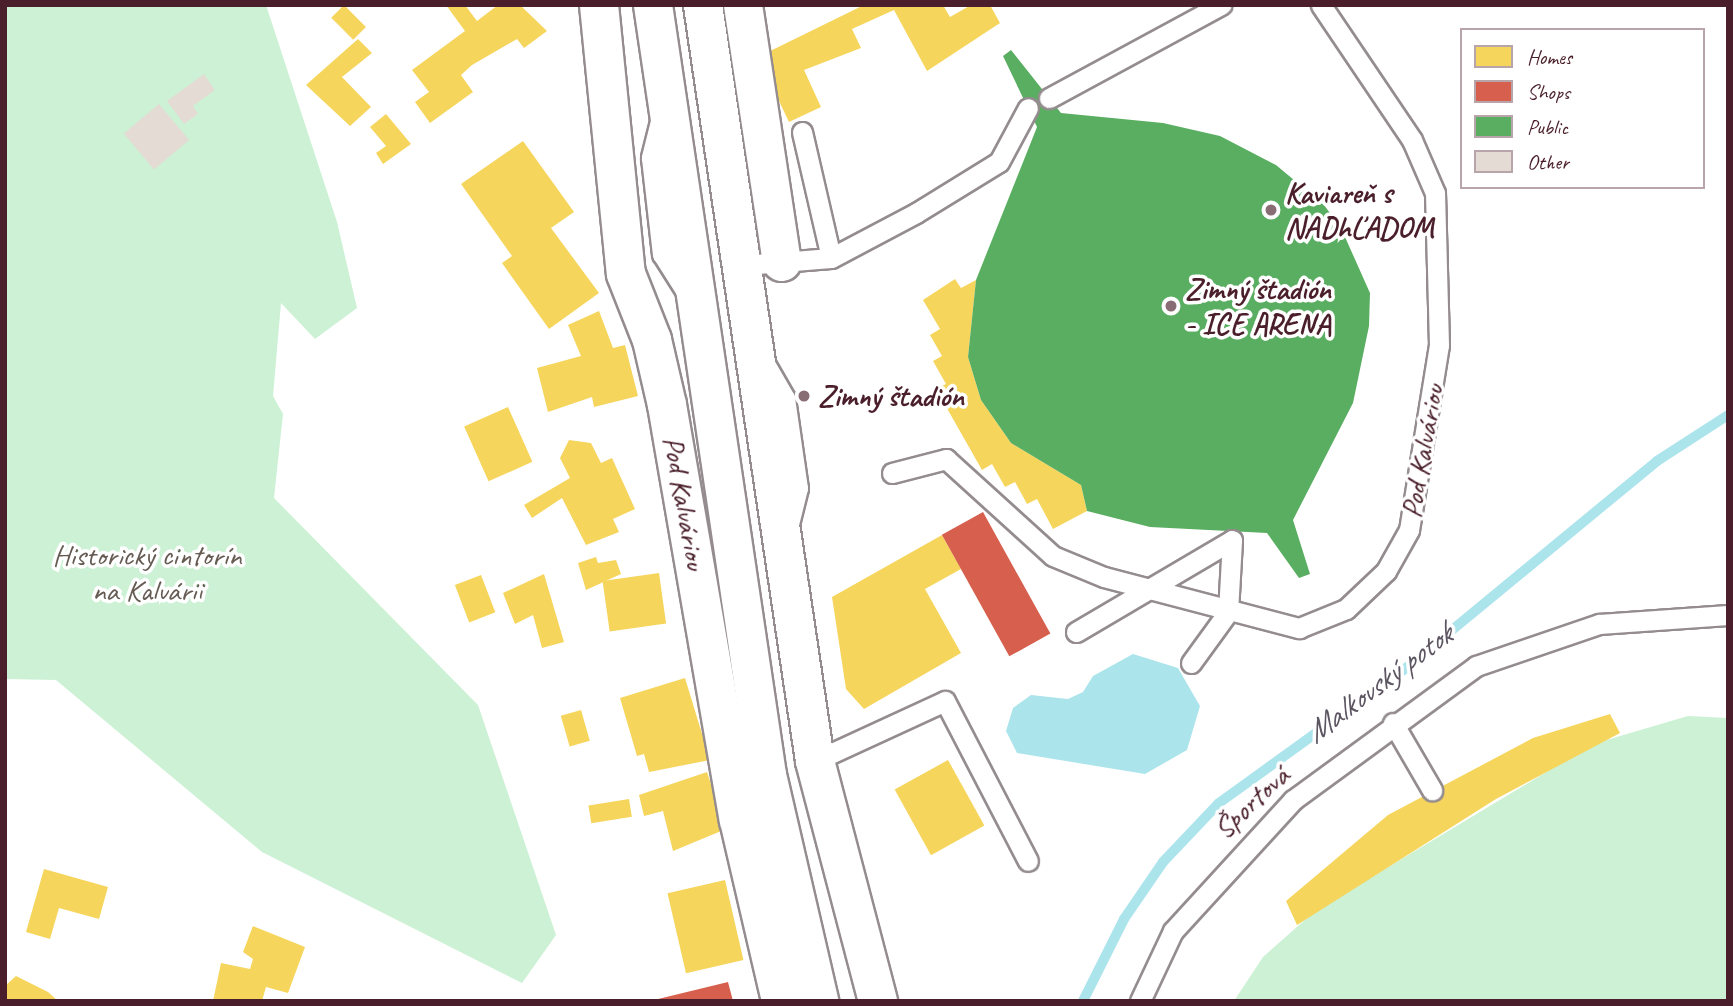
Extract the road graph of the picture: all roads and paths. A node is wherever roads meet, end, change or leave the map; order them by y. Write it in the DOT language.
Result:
graph roads {
  1 [pos="599,5"];
  2 [pos="653,5"];
  3 [pos="703,5"];
  4 [pos="743,5"];
  5 [pos="1222,5"];
  6 [pos="1321,5"];
  7 [pos="1049,98"];
  8 [pos="1028,108"];
  9 [pos="802,132"];
  10 [pos="831,258"];
  11 [pos="782,262"];
  12 [pos="744,264"];
  13 [pos="892,473"];
  14 [pos="1157,589"];
  15 [pos="1228,612"];
  16 [pos="1728,615"];
  17 [pos="1076,632"];
  18 [pos="1191,663"];
  19 [pos="1393,723"];
  20 [pos="815,761"];
  21 [pos="1432,790"];
  22 [pos="1028,860"];
  23 [pos="781,1001"];
  24 [pos="819,1001"];
  25 [pos="878,1001"];
  26 [pos="1140,1001"];
  1 -- 23 [label="main road, Pod Kalváriou"];
  2 -- 24 [label="main road, Pod Kalváriou"];
  3 -- 12 [label="main road"];
  4 -- 11 [label="main road"];
  5 -- 7 [label="lane"];
  6 -- 15 [label="lane, Pod Kalváriou"];
  8 -- 10 [label="lane"];
  9 -- 10 [label="lane"];
  10 -- 11 [label="lane"];
  11 -- 12 [label="lane"];
  12 -- 20 [label="main road"];
  13 -- 14 [label="lane, Pod Kalváriou"];
  14 -- 15 [label="lane, Pod Kalváriou"];
  14 -- 15 [label="lane"];
  14 -- 17 [label="lane"];
  15 -- 18 [label="lane"];
  16 -- 19 [label="lane, Športová"];
  19 -- 21 [label="lane"];
  19 -- 26 [label="lane, Športová"];
  20 -- 22 [label="lane"];
  20 -- 25 [label="main road"];
}
